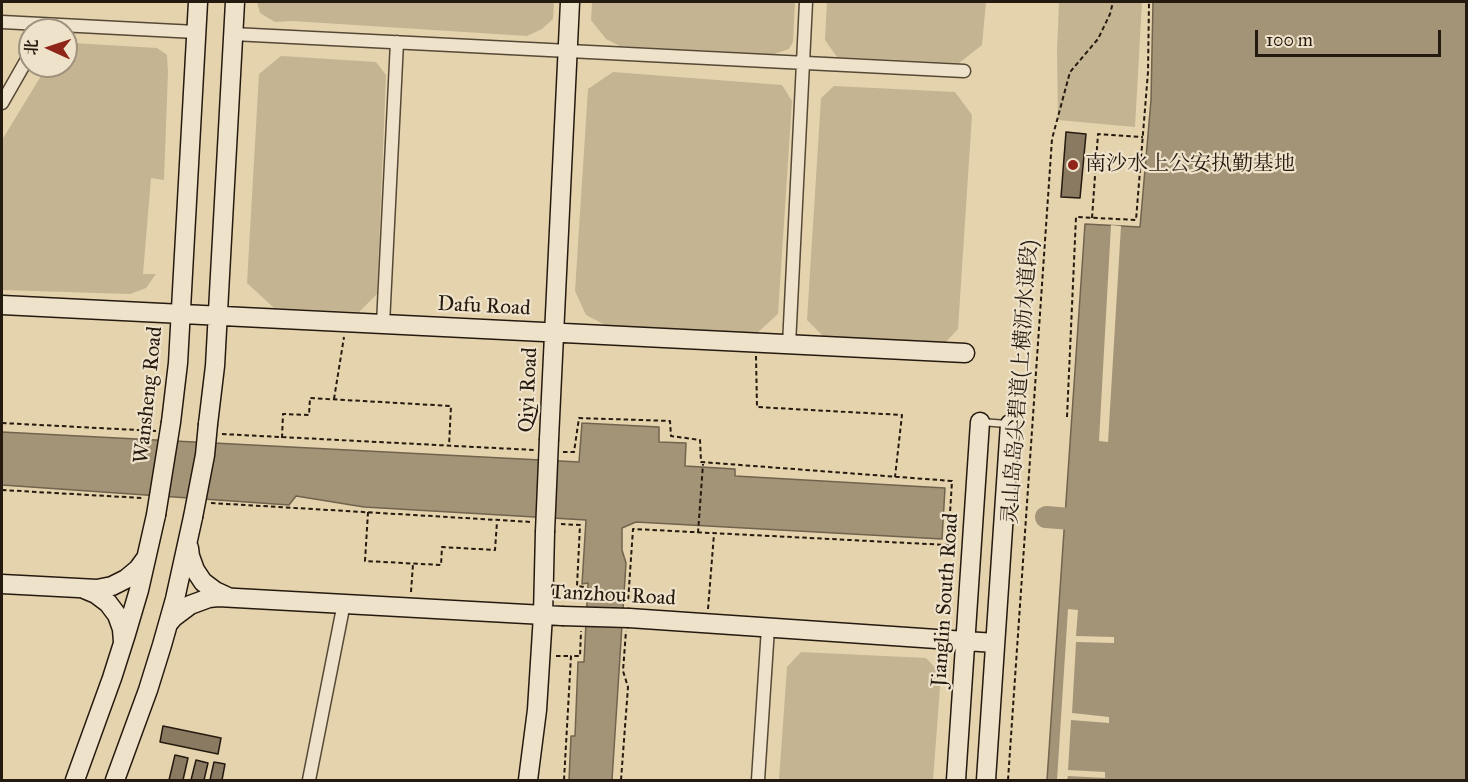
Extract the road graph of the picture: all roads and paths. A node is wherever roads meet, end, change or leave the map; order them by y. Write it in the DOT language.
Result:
graph roads {
  1 [pos="198,2"];
  2 [pos="235,2"];
  3 [pos="570,2"];
  4 [pos="806,2"];
  5 [pos="1113,2"];
  6 [pos="1149,2"];
  7 [pos="2,22"];
  8 [pos="18,24"];
  9 [pos="78,28"];
  10 [pos="196,32"];
  11 [pos="233,34"];
  12 [pos="397,42"];
  13 [pos="568,51"];
  14 [pos="803,63"];
  15 [pos="964,71"];
  16 [pos="18,75"];
  17 [pos="2,103"];
  18 [pos="1143,137"];
  19 [pos="1092,218"];
  20 [pos="2,305"];
  21 [pos="180,314"];
  22 [pos="217,316"];
  23 [pos="346,322"];
  24 [pos="383,324"];
  25 [pos="554,333"];
  26 [pos="756,343"];
  27 [pos="789,345"];
  28 [pos="965,353"];
  29 [pos="334,399"];
  30 [pos="1067,417"];
  31 [pos="980,422"];
  32 [pos="2,423"];
  33 [pos="1010,424"];
  34 [pos="168,427"];
  35 [pos="210,429"];
  36 [pos="282,438"];
  37 [pos="544,445"];
  38 [pos="449,446"];
  39 [pos="562,452"];
  40 [pos="703,462"];
  41 [pos="895,477"];
  42 [pos="2,490"];
  43 [pos="143,498"];
  44 [pos="198,510"];
  45 [pos="368,512"];
  46 [pos="497,520"];
  47 [pos="544,526"];
  48 [pos="698,533"];
  49 [pos="714,534"];
  50 [pos="188,541"];
  51 [pos="147,556"];
  52 [pos="413,564"];
  53 [pos="2,584"];
  54 [pos="82,588"];
  55 [pos="228,597"];
  56 [pos="344,603"];
  57 [pos="410,607"];
  58 [pos="582,610"];
  59 [pos="543,615"];
  60 [pos="627,618"];
  61 [pos="582,622"];
  62 [pos="168,624"];
  63 [pos="706,624"];
  64 [pos="768,628"];
  65 [pos="966,641"];
  66 [pos="995,643"];
  67 [pos="123,644"];
  68 [pos="75,780"];
  69 [pos="115,780"];
  70 [pos="309,780"];
  71 [pos="528,780"];
  72 [pos="564,780"];
  73 [pos="621,780"];
  74 [pos="758,780"];
  75 [pos="956,780"];
  76 [pos="986,780"];
  77 [pos="1008,780"];
  1 -- 10 [label="street, Wansheng Road"];
  2 -- 11 [label="street"];
  3 -- 13 [label="street, Qiyi Road"];
  4 -- 14 [label="street"];
  5 -- 77 [label="path, 灵山岛岛尖碧道(上横沥水道段)"];
  6 -- 18 [label="path"];
  7 -- 8 [label="street"];
  9 -- 10 [label="street"];
  10 -- 21 [label="street, Wansheng Road"];
  11 -- 12 [label="street"];
  11 -- 22 [label="street"];
  12 -- 13 [label="street"];
  12 -- 24 [label="street"];
  13 -- 14 [label="street"];
  13 -- 25 [label="street, Qiyi Road"];
  14 -- 15 [label="street"];
  14 -- 27 [label="street"];
  16 -- 17 [label="street"];
  18 -- 19 [label="path"];
  18 -- 19 [label="path"];
  19 -- 30 [label="path"];
  20 -- 21 [label="street, Dafu Road"];
  21 -- 22 [label="street, Dafu Road"];
  21 -- 34 [label="street, Wansheng Road"];
  22 -- 23 [label="street, Dafu Road"];
  22 -- 35 [label="street"];
  23 -- 24 [label="street, Dafu Road"];
  23 -- 29 [label="path"];
  24 -- 25 [label="street, Dafu Road"];
  25 -- 26 [label="street, Dafu Road"];
  25 -- 37 [label="street, Qiyi Road"];
  26 -- 27 [label="street, Dafu Road"];
  26 -- 41 [label="path"];
  27 -- 28 [label="street, Dafu Road"];
  29 -- 36 [label="path"];
  29 -- 38 [label="path"];
  31 -- 33 [label="lane"];
  31 -- 65 [label="street, Jianglin South Road"];
  32 -- 34 [label="path"];
  33 -- 66 [label="street"];
  34 -- 51 [label="street, Wansheng Road, bridge"];
  35 -- 36 [label="path"];
  35 -- 44 [label="street, bridge"];
  36 -- 38 [label="path"];
  37 -- 38 [label="path"];
  37 -- 47 [label="street, Qiyi Road, bridge"];
  39 -- 40 [label="path"];
  40 -- 41 [label="path"];
  40 -- 48 [label="path"];
  41 -- 49 [label="path"];
  42 -- 43 [label="path"];
  44 -- 45 [label="path"];
  44 -- 50 [label="street"];
  45 -- 46 [label="path"];
  45 -- 52 [label="path"];
  46 -- 47 [label="path"];
  46 -- 52 [label="path"];
  47 -- 58 [label="path"];
  47 -- 59 [label="street, Qiyi Road"];
  48 -- 49 [label="path"];
  48 -- 60 [label="path"];
  49 -- 63 [label="path"];
  50 -- 55 [label="street"];
  50 -- 62 [label="street"];
  51 -- 54 [label="street"];
  51 -- 67 [label="street, Wansheng Road"];
  52 -- 57 [label="path"];
  53 -- 54 [label="street"];
  54 -- 67 [label="street"];
  55 -- 56 [label="street, Tanzhou Road"];
  55 -- 62 [label="street, Tanzhou Road"];
  56 -- 57 [label="street, Tanzhou Road"];
  56 -- 70 [label="street"];
  57 -- 59 [label="street, Tanzhou Road"];
  59 -- 60 [label="street, Tanzhou Road, bridge"];
  59 -- 71 [label="street, Qiyi Road"];
  60 -- 63 [label="street, Tanzhou Road"];
  60 -- 73 [label="path"];
  61 -- 72 [label="path"];
  62 -- 69 [label="street"];
  63 -- 64 [label="street, Tanzhou Road"];
  64 -- 65 [label="street, Tanzhou Road"];
  64 -- 74 [label="street"];
  65 -- 66 [label="street, Tanzhou Road"];
  65 -- 75 [label="street, Jianglin South Road"];
  66 -- 76 [label="street"];
  67 -- 68 [label="street, Wansheng Road"];
}
